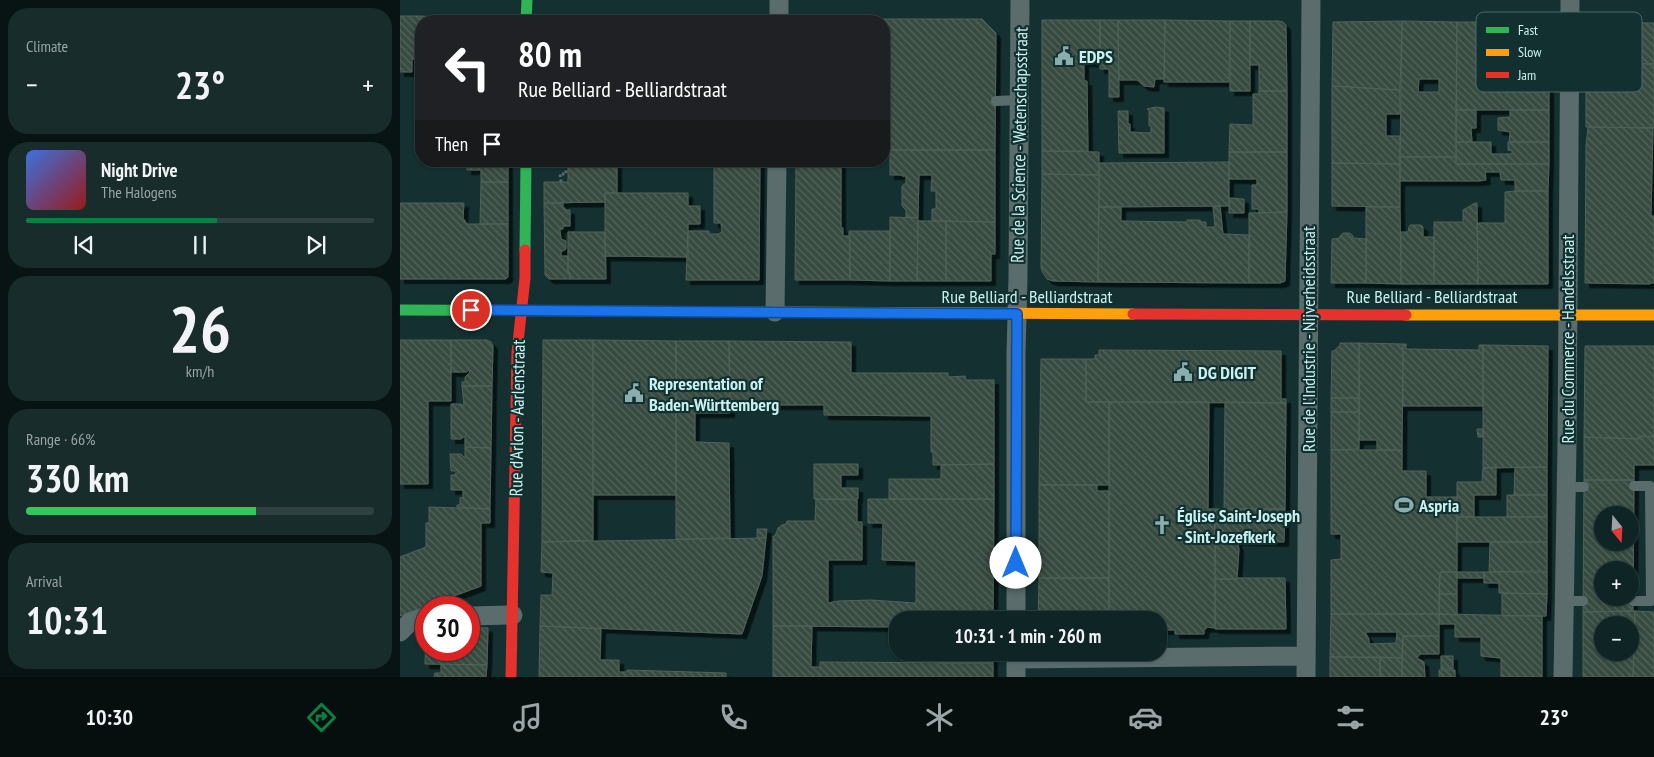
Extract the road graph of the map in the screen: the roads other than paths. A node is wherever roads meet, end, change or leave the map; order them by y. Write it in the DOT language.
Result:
graph roads {
  1 [pos="527,0"];
  2 [pos="779,0"];
  3 [pos="1020,0"];
  4 [pos="1310,0"];
  5 [pos="526,15"];
  6 [pos="779,15"];
  7 [pos="1569,92"];
  8 [pos="1019,100"];
  9 [pos="996,101"];
  10 [pos="526,167"];
  11 [pos="777,167"];
  12 [pos="400,310"];
  13 [pos="521,310"];
  14 [pos="775,312"];
  15 [pos="1017,314"];
  16 [pos="1309,314"];
  17 [pos="1568,315"];
  18 [pos="1654,315"];
  19 [pos="1634,486"];
  20 [pos="1583,601"];
  21 [pos="1639,601"];
  22 [pos="1564,602"];
  23 [pos="1016,611"];
  24 [pos="512,615"];
  25 [pos="480,616"];
  26 [pos="415,620"];
  27 [pos="400,632"];
  28 [pos="1306,656"];
  29 [pos="1016,663"];
  30 [pos="511,677"];
  31 [pos="1306,677"];
  32 [pos="1563,677"];
  1 -- 5 [label="main road"];
  2 -- 6 [label="street"];
  3 -- 8 [label="street, Rue de la Science - Wetenschapsstraat"];
  4 -- 16 [label="street, Rue de l'Industrie - Nijverheidsstraat"];
  7 -- 17 [label="street, Rue du Commerce - Handelsstraat"];
  8 -- 9 [label="lane"];
  8 -- 15 [label="street, Rue de la Science - Wetenschapsstraat"];
  10 -- 13 [label="main road, Rue d'Arlon - Aarlenstraat"];
  11 -- 14 [label="street"];
  12 -- 13 [label="main road, Rue Belliard - Belliardstraat"];
  13 -- 14 [label="main road, Rue Belliard - Belliardstraat"];
  13 -- 24 [label="main road, Rue d'Arlon - Aarlenstraat"];
  14 -- 15 [label="main road, Rue Belliard - Belliardstraat"];
  15 -- 16 [label="main road, Rue Belliard - Belliardstraat"];
  15 -- 23 [label="street, Rue de la Science - Wetenschapsstraat"];
  16 -- 17 [label="main road, Rue Belliard - Belliardstraat"];
  16 -- 28 [label="street, Rue de l'Industrie - Nijverheidsstraat"];
  17 -- 18 [label="main road, Rue Belliard - Belliardstraat"];
  17 -- 22 [label="street, Rue du Commerce - Handelsstraat"];
  19 -- 21 [label="lane"];
  20 -- 22 [label="lane"];
  22 -- 32 [label="street, Rue du Commerce - Handelsstraat"];
  24 -- 25 [label="street"];
  24 -- 30 [label="main road, Rue d'Arlon - Aarlenstraat"];
  26 -- 27 [label="street"];
  28 -- 29 [label="street"];
  28 -- 31 [label="street, Rue de l'Industrie - Nijverheidsstraat"];
}
